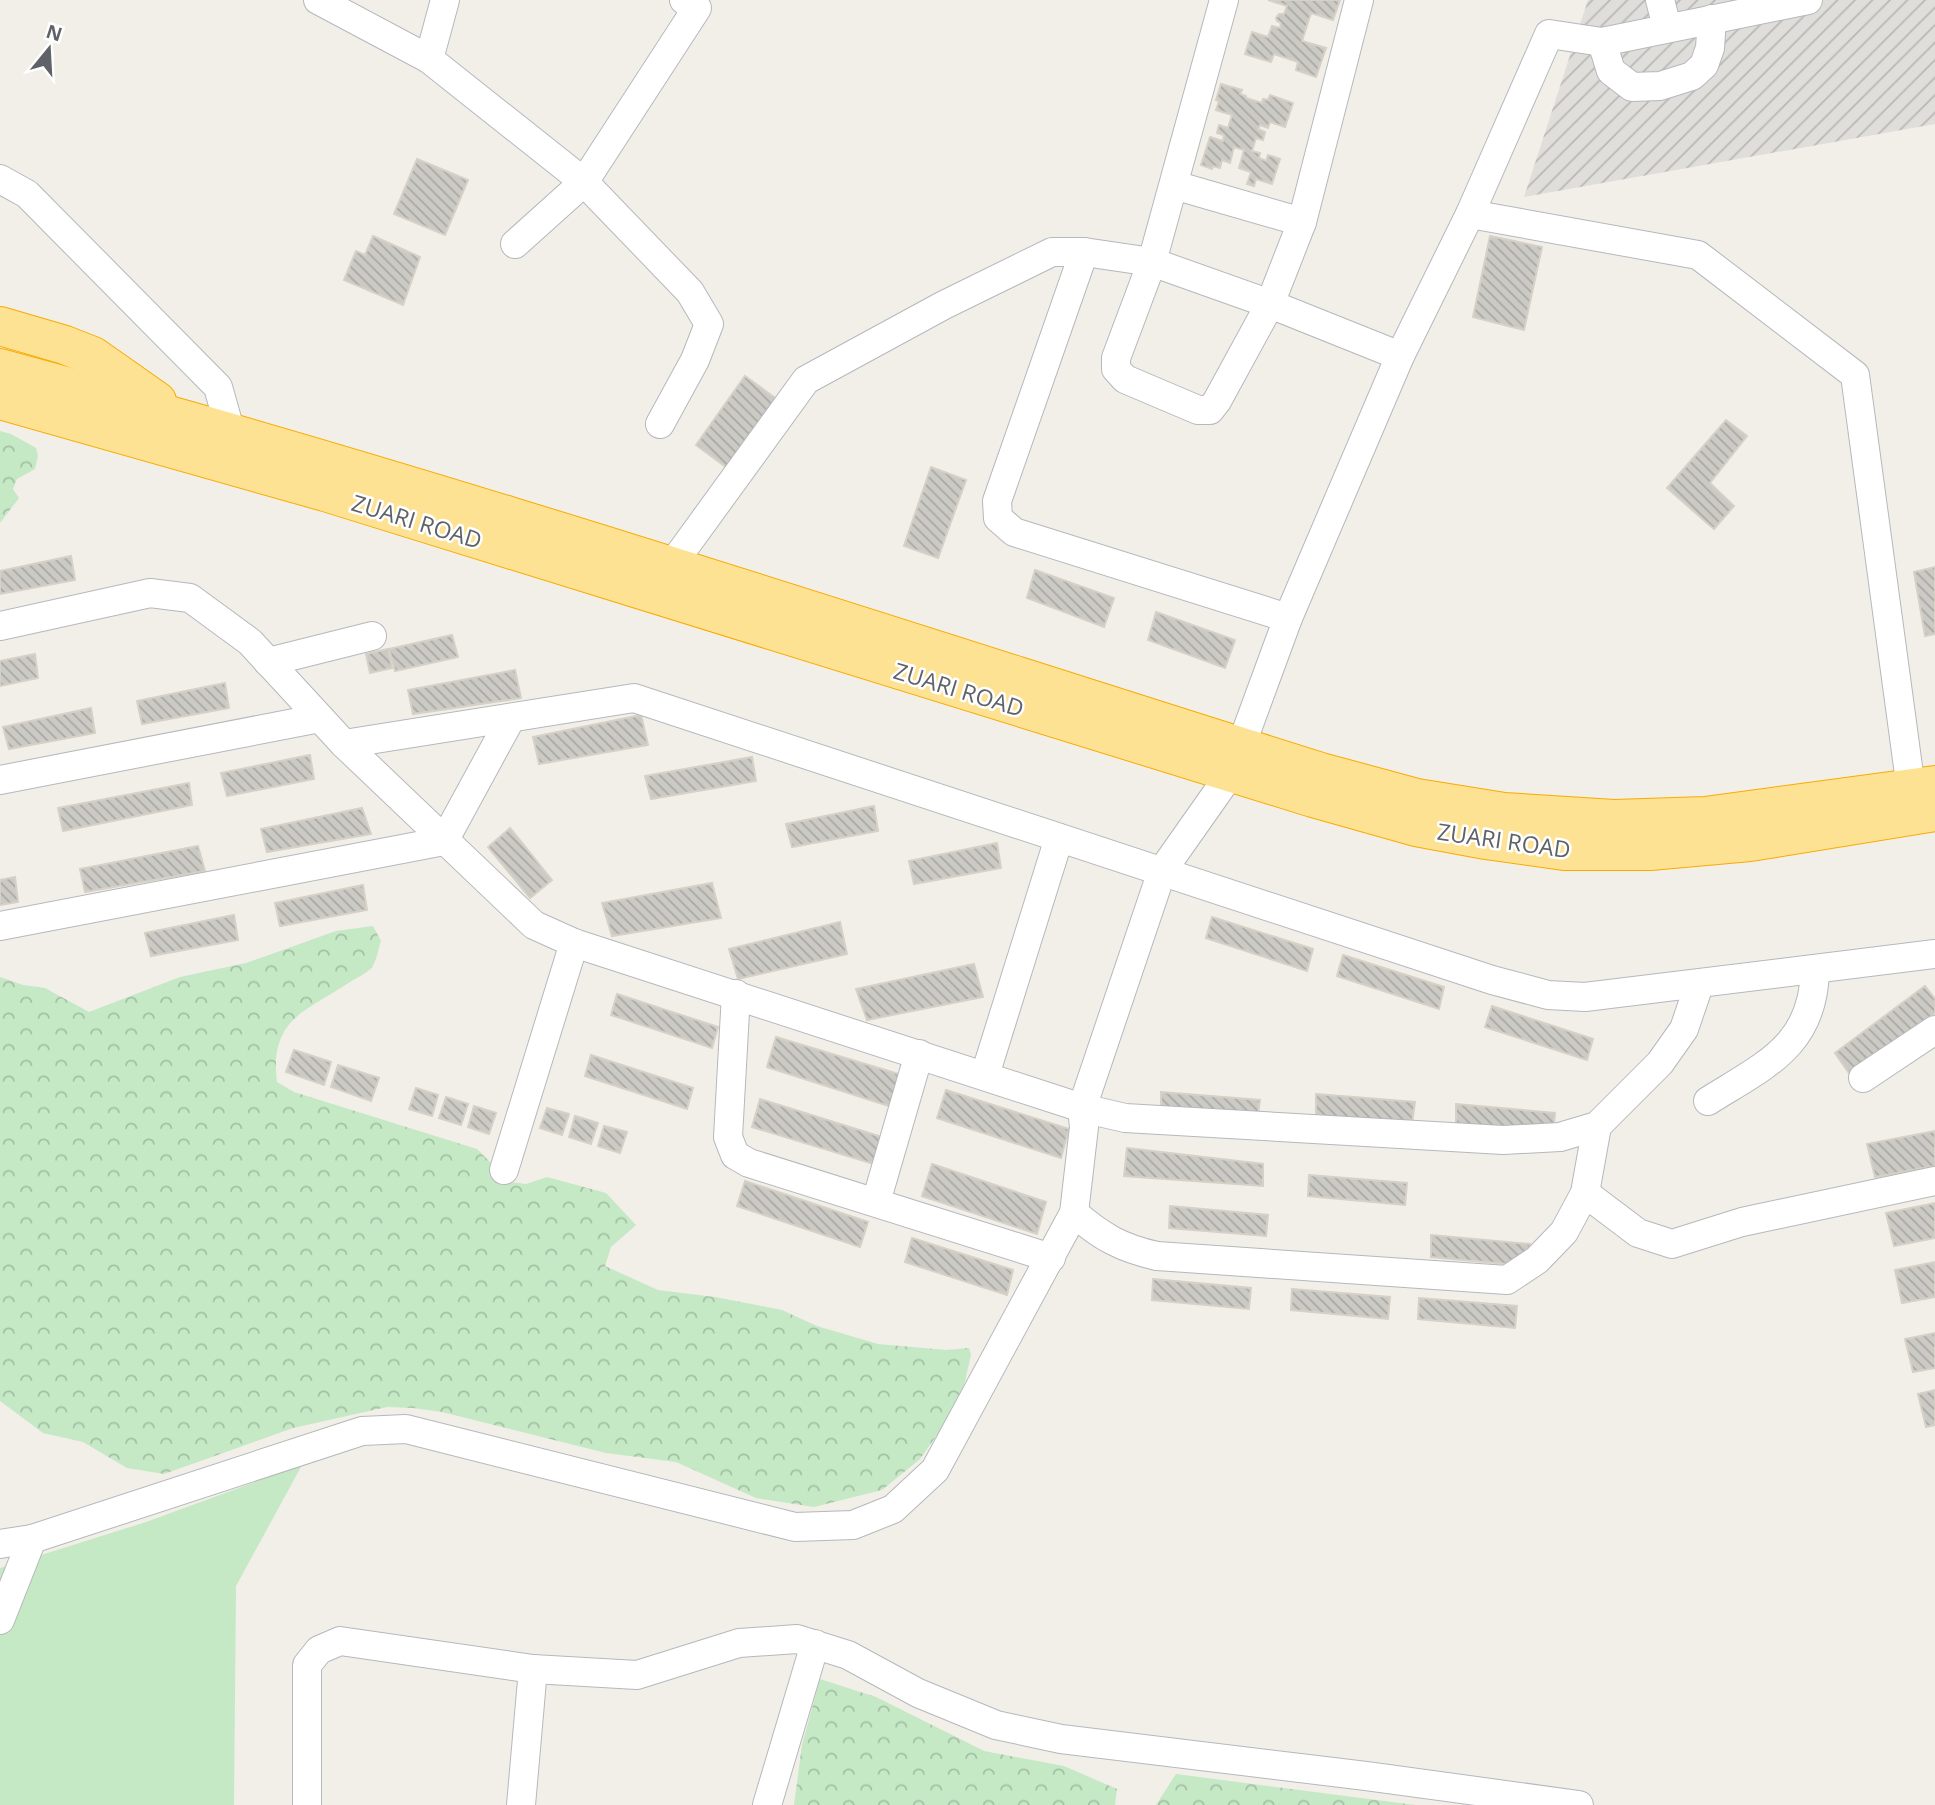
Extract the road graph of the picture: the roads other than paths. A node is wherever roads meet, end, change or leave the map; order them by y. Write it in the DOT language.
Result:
graph roads {
  1 [pos="318,0"];
  2 [pos="444,0"];
  3 [pos="684,0"];
  4 [pos="1224,0"];
  5 [pos="1359,0"];
  6 [pos="1660,0"];
  7 [pos="1808,0"];
  8 [pos="1712,19"];
  9 [pos="1667,27"];
  10 [pos="1602,42"];
  11 [pos="429,59"];
  12 [pos="0,178"];
  13 [pos="584,182"];
  14 [pos="1174,185"];
  15 [pos="1470,214"];
  16 [pos="1301,222"];
  17 [pos="515,244"];
  18 [pos="1084,252"];
  19 [pos="1152,262"];
  20 [pos="1270,304"];
  21 [pos="0,326"];
  22 [pos="1399,356"];
  23 [pos="0,368"];
  24 [pos="0,400"];
  25 [pos="0,419"];
  26 [pos="660,424"];
  27 [pos="177,433"];
  28 [pos="231,433"];
  29 [pos="671,566"];
  30 [pos="1288,618"];
  31 [pos="0,626"];
  32 [pos="372,636"];
  33 [pos="268,662"];
  34 [pos="320,718"];
  35 [pos="511,718"];
  36 [pos="344,744"];
  37 [pos="1236,760"];
  38 [pos="0,780"];
  39 [pos="1927,795"];
  40 [pos="1059,838"];
  41 [pos="444,841"];
  42 [pos="1162,871"];
  43 [pos="0,926"];
  44 [pos="574,943"];
  45 [pos="1935,954"];
  46 [pos="1815,969"];
  47 [pos="1699,985"];
  48 [pos="736,994"];
  49 [pos="1935,1030"];
  50 [pos="919,1054"];
  51 [pos="985,1075"];
  52 [pos="1863,1078"];
  53 [pos="1708,1101"];
  54 [pos="1082,1108"];
  55 [pos="1597,1126"];
  56 [pos="504,1170"];
  57 [pos="1935,1181"];
  58 [pos="1585,1194"];
  59 [pos="876,1202"];
  60 [pos="1074,1213"];
  61 [pos="1051,1258"];
  62 [pos="32,1539"];
  63 [pos="0,1544"];
  64 [pos="0,1619"];
  65 [pos="814,1644"];
  66 [pos="533,1669"];
  67 [pos="307,1805"];
  68 [pos="521,1805"];
  69 [pos="767,1805"];
  70 [pos="1579,1805"];
  1 -- 11 [label="street"];
  2 -- 11 [label="street"];
  3 -- 13 [label="street"];
  4 -- 14 [label="street"];
  5 -- 16 [label="street"];
  6 -- 9 [label="street"];
  7 -- 8 [label="street"];
  8 -- 9 [label="street"];
  8 -- 10 [label="street"];
  9 -- 10 [label="street"];
  10 -- 15 [label="street"];
  11 -- 13 [label="street"];
  12 -- 28 [label="street"];
  13 -- 17 [label="street"];
  13 -- 26 [label="street"];
  14 -- 16 [label="street"];
  14 -- 19 [label="street"];
  15 -- 22 [label="street"];
  15 -- 39 [label="street"];
  16 -- 20 [label="street"];
  18 -- 19 [label="street"];
  18 -- 29 [label="street"];
  18 -- 30 [label="street"];
  19 -- 20 [label="street"];
  19 -- 20 [label="street"];
  20 -- 22 [label="street"];
  21 -- 27 [label="highway"];
  22 -- 30 [label="street"];
  23 -- 27 [label="highway, ZUARI ROAD"];
  24 -- 27 [label="highway, ZUARI ROAD"];
  25 -- 27 [label="highway"];
  27 -- 28 [label="highway, ZUARI ROAD"];
  27 -- 37 [label="highway, ZUARI ROAD"];
  28 -- 29 [label="highway, ZUARI ROAD"];
  29 -- 37 [label="highway, ZUARI ROAD"];
  30 -- 37 [label="street"];
  31 -- 33 [label="street"];
  32 -- 33 [label="street"];
  33 -- 34 [label="street"];
  34 -- 36 [label="street"];
  34 -- 38 [label="street"];
  35 -- 36 [label="street"];
  35 -- 40 [label="street"];
  35 -- 41 [label="street"];
  36 -- 41 [label="street"];
  37 -- 39 [label="highway, ZUARI ROAD"];
  37 -- 42 [label="street"];
  40 -- 42 [label="street"];
  40 -- 51 [label="street"];
  41 -- 43 [label="street"];
  41 -- 44 [label="street"];
  42 -- 47 [label="street"];
  42 -- 54 [label="street"];
  44 -- 48 [label="street"];
  44 -- 56 [label="street"];
  45 -- 46 [label="street"];
  46 -- 47 [label="street"];
  46 -- 53 [label="street"];
  47 -- 55 [label="street"];
  48 -- 50 [label="street"];
  48 -- 59 [label="street"];
  49 -- 52 [label="street"];
  50 -- 51 [label="street"];
  50 -- 59 [label="street"];
  51 -- 54 [label="street"];
  54 -- 55 [label="street"];
  54 -- 60 [label="street"];
  55 -- 58 [label="street"];
  57 -- 58 [label="street"];
  58 -- 60 [label="street"];
  59 -- 61 [label="street"];
  60 -- 61 [label="street"];
  61 -- 62 [label="street"];
  62 -- 63 [label="street"];
  62 -- 64 [label="street"];
  65 -- 66 [label="street"];
  65 -- 69 [label="street"];
  65 -- 70 [label="street"];
  66 -- 67 [label="street"];
  66 -- 68 [label="street"];
}
